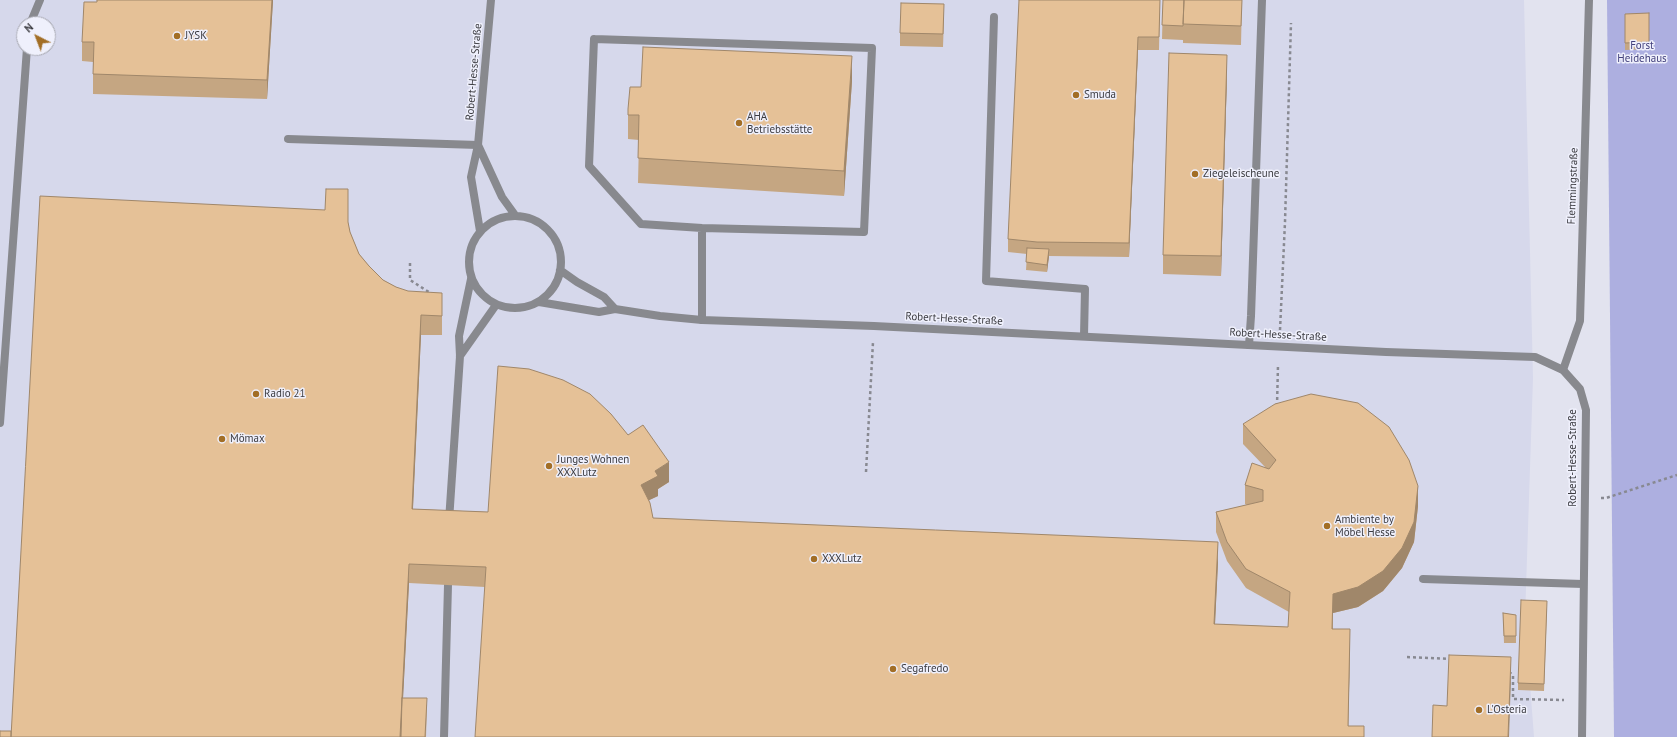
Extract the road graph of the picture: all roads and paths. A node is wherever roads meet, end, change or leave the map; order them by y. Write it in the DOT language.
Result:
graph roads {
  1 [pos="40,0"];
  2 [pos="491,0"];
  3 [pos="1262,0"];
  4 [pos="1589,0"];
  5 [pos="33,16"];
  6 [pos="994,17"];
  7 [pos="1291,23"];
  8 [pos="26,56"];
  9 [pos="288,139"];
  10 [pos="478,145"];
  11 [pos="515,216"];
  12 [pos="702,228"];
  13 [pos="480,231"];
  14 [pos="410,263"];
  15 [pos="560,270"];
  16 [pos="471,279"];
  17 [pos="435,295"];
  18 [pos="539,302"];
  19 [pos="496,305"];
  20 [pos="616,310"];
  21 [pos="702,320"];
  22 [pos="874,326"];
  23 [pos="1084,336"];
  24 [pos="1248,345"];
  25 [pos="1279,346"];
  26 [pos="460,356"];
  27 [pos="1563,370"];
  28 [pos="1277,410"];
  29 [pos="0,423"];
  30 [pos="866,472"];
  31 [pos="1677,476"];
  32 [pos="1585,499"];
  33 [pos="449,530"];
  34 [pos="1423,579"];
  35 [pos="1583,584"];
  36 [pos="448,585"];
  37 [pos="1406,657"];
  38 [pos="1459,659"];
  39 [pos="1507,671"];
  40 [pos="1583,700"];
  41 [pos="444,737"];
  42 [pos="1582,737"];
  1 -- 5 [label="street"];
  2 -- 10 [label="street, Robert-Hesse-Straße"];
  3 -- 24 [label="street"];
  4 -- 27 [label="street, Flemmingstraße"];
  6 -- 23 [label="street"];
  7 -- 25 [label="path"];
  8 -- 29 [label="street"];
  9 -- 10 [label="street"];
  10 -- 11 [label="street, Robert-Hesse-Straße"];
  10 -- 13 [label="street, Robert-Hesse-Straße"];
  11 -- 13 [label="street"];
  11 -- 15 [label="street"];
  12 -- 12 [label="street"];
  12 -- 21 [label="street"];
  13 -- 16 [label="street"];
  14 -- 17 [label="path"];
  15 -- 18 [label="street"];
  15 -- 20 [label="street"];
  16 -- 19 [label="street"];
  16 -- 26 [label="street"];
  18 -- 19 [label="street"];
  18 -- 20 [label="street, Robert-Hesse-Straße"];
  19 -- 26 [label="street"];
  20 -- 21 [label="street, Robert-Hesse-Straße"];
  21 -- 22 [label="street, Robert-Hesse-Straße"];
  22 -- 23 [label="street, Robert-Hesse-Straße"];
  22 -- 30 [label="path"];
  23 -- 24 [label="street, Robert-Hesse-Straße"];
  24 -- 25 [label="street, Robert-Hesse-Straße"];
  25 -- 27 [label="street, Robert-Hesse-Straße"];
  25 -- 28 [label="path"];
  26 -- 33 [label="street"];
  27 -- 32 [label="street, Robert-Hesse-Straße"];
  31 -- 32 [label="path"];
  32 -- 35 [label="street, Robert-Hesse-Straße"];
  34 -- 35 [label="street"];
  35 -- 40 [label="street, Robert-Hesse-Straße"];
  36 -- 41 [label="street"];
  37 -- 38 [label="path"];
  39 -- 40 [label="path"];
  40 -- 42 [label="street, Robert-Hesse-Straße"];
}
